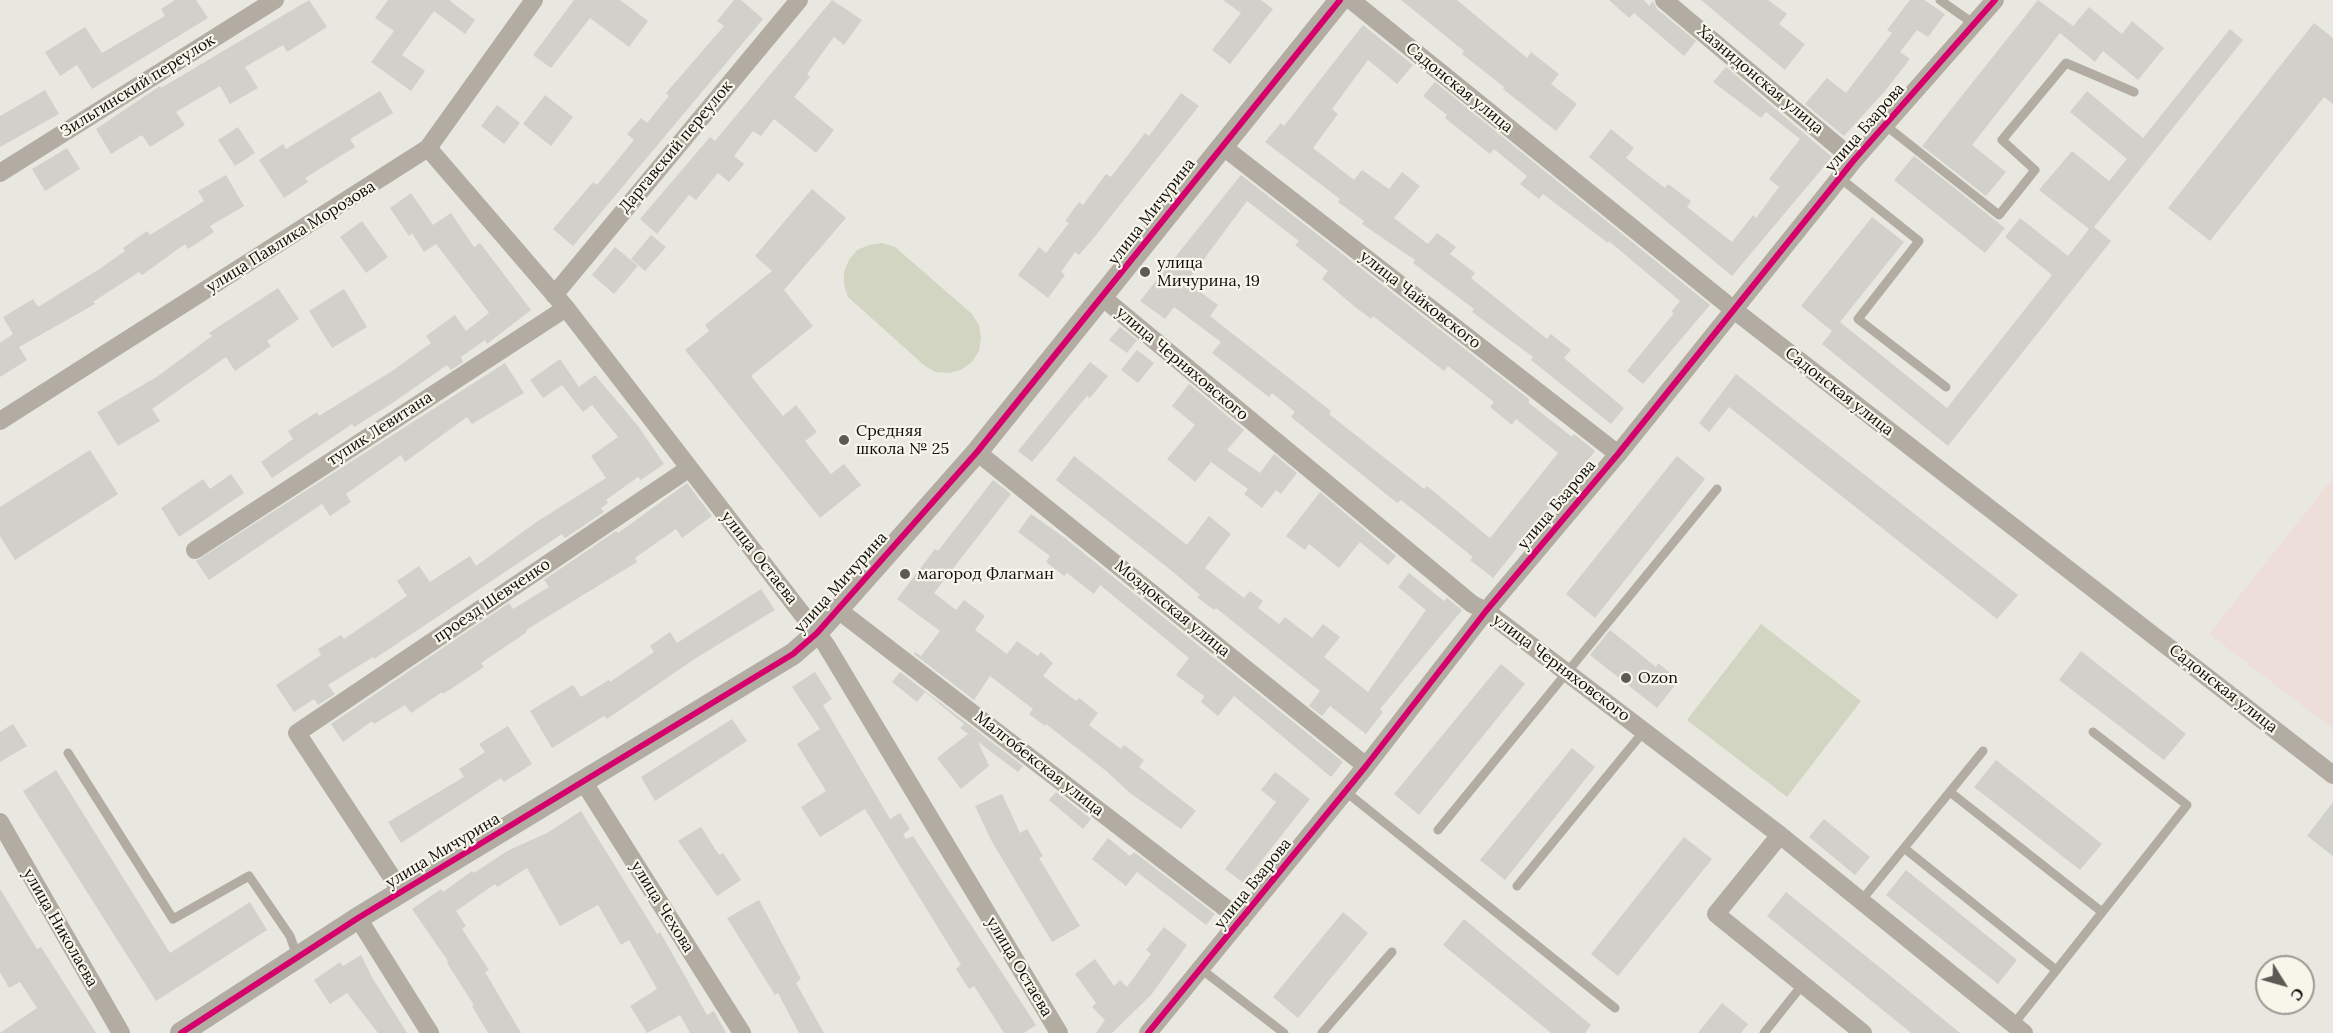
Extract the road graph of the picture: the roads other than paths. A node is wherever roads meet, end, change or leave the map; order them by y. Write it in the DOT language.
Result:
graph roads {
  1 [pos="275,0"];
  2 [pos="534,0"];
  3 [pos="799,0"];
  4 [pos="1340,0"];
  5 [pos="1351,0"];
  6 [pos="1664,0"];
  7 [pos="1940,0"];
  8 [pos="1995,0"];
  9 [pos="1974,24"];
  10 [pos="2134,93"];
  11 [pos="1885,125"];
  12 [pos="1222,146"];
  13 [pos="428,148"];
  14 [pos="1854,160"];
  15 [pos="0,173"];
  16 [pos="1840,178"];
  17 [pos="1102,297"];
  18 [pos="560,301"];
  19 [pos="1734,310"];
  20 [pos="1946,387"];
  21 [pos="0,421"];
  22 [pos="977,452"];
  23 [pos="1618,454"];
  24 [pos="688,469"];
  25 [pos="1717,489"];
  26 [pos="195,550"];
  27 [pos="837,609"];
  28 [pos="1486,611"];
  29 [pos="817,633"];
  30 [pos="1568,674"];
  31 [pos="1644,731"];
  32 [pos="2093,732"];
  33 [pos="1983,751"];
  34 [pos="68,753"];
  35 [pos="1366,766"];
  36 [pos="2333,775"];
  37 [pos="583,781"];
  38 [pos="1345,791"];
  39 [pos="1950,792"];
  40 [pos="0,822"];
  41 [pos="1438,830"];
  42 [pos="1780,835"];
  43 [pos="1904,848"];
  44 [pos="1517,886"];
  45 [pos="401,891"];
  46 [pos="1861,901"];
  47 [pos="2102,912"];
  48 [pos="358,918"];
  49 [pos="1241,920"];
  50 [pos="1392,952"];
  51 [pos="298,959"];
  52 [pos="1201,969"];
  53 [pos="2056,970"];
  54 [pos="1803,984"];
  55 [pos="1616,1008"];
  56 [pos="2019,1029"];
  57 [pos="121,1033"];
  58 [pos="181,1033"];
  59 [pos="430,1033"];
  60 [pos="742,1033"];
  61 [pos="1059,1033"];
  62 [pos="1148,1033"];
  63 [pos="1284,1033"];
  64 [pos="1322,1033"];
  65 [pos="1764,1033"];
  66 [pos="1863,1033"];
  1 -- 15 [label="street, Зильгинский переулок"];
  2 -- 13 [label="street, улица Павлика Морозова"];
  3 -- 18 [label="street, Даргавский переулок"];
  4 -- 12 [label="street, улица Мичурина"];
  5 -- 19 [label="street, Садонская улица"];
  6 -- 14 [label="street, Хазнидонская улица"];
  7 -- 9 [label="lane"];
  8 -- 9 [label="street, улица Бзарова"];
  9 -- 11 [label="street, улица Бзарова"];
  10 -- 11 [label="lane"];
  11 -- 14 [label="street, улица Бзарова"];
  12 -- 17 [label="street, улица Мичурина"];
  12 -- 23 [label="street, улица Чайковского"];
  13 -- 18 [label="street, улица Остаева"];
  13 -- 21 [label="street, улица Павлика Морозова"];
  14 -- 16 [label="street, улица Бзарова"];
  16 -- 19 [label="street, улица Бзарова"];
  16 -- 20 [label="lane"];
  17 -- 22 [label="street, улица Мичурина"];
  17 -- 28 [label="street, улица Черняховского"];
  18 -- 24 [label="street, улица Остаева"];
  18 -- 26 [label="street, тупик Левитана"];
  19 -- 23 [label="street, улица Бзарова"];
  19 -- 36 [label="street, Садонская улица"];
  22 -- 27 [label="street, улица Мичурина"];
  22 -- 35 [label="street, Моздокская улица"];
  23 -- 28 [label="street, улица Бзарова"];
  24 -- 29 [label="street, улица Остаева"];
  24 -- 45 [label="street, проезд Шевченко"];
  25 -- 30 [label="lane"];
  27 -- 29 [label="street, улица Мичурина"];
  27 -- 49 [label="street, Малгобекская улица"];
  28 -- 30 [label="street, улица Черняховского"];
  28 -- 35 [label="street, улица Бзарова"];
  29 -- 37 [label="street, улица Мичурина"];
  29 -- 61 [label="street, улица Остаева"];
  30 -- 31 [label="street, улица Черняховского"];
  30 -- 41 [label="lane"];
  31 -- 42 [label="street, улица Черняховского"];
  31 -- 44 [label="lane"];
  32 -- 47 [label="lane"];
  33 -- 39 [label="lane"];
  34 -- 51 [label="lane"];
  35 -- 38 [label="street, улица Бзарова"];
  37 -- 45 [label="street, улица Мичурина"];
  37 -- 60 [label="street, улица Чехова"];
  38 -- 49 [label="street, улица Бзарова"];
  38 -- 55 [label="lane"];
  39 -- 43 [label="lane"];
  39 -- 47 [label="lane"];
  40 -- 57 [label="street, улица Николаева"];
  42 -- 46 [label="street, улица Черняховского"];
  42 -- 54 [label="street"];
  43 -- 46 [label="lane"];
  43 -- 53 [label="lane"];
  45 -- 48 [label="street, улица Мичурина"];
  46 -- 56 [label="street, улица Черняховского"];
  47 -- 53 [label="lane"];
  48 -- 51 [label="street, улица Мичурина"];
  48 -- 59 [label="street"];
  49 -- 52 [label="street, улица Бзарова"];
  50 -- 64 [label="lane"];
  51 -- 58 [label="street, улица Мичурина"];
  52 -- 62 [label="street, улица Бзарова"];
  52 -- 63 [label="lane"];
  53 -- 56 [label="lane"];
  54 -- 65 [label="lane"];
  54 -- 66 [label="street"];
}
